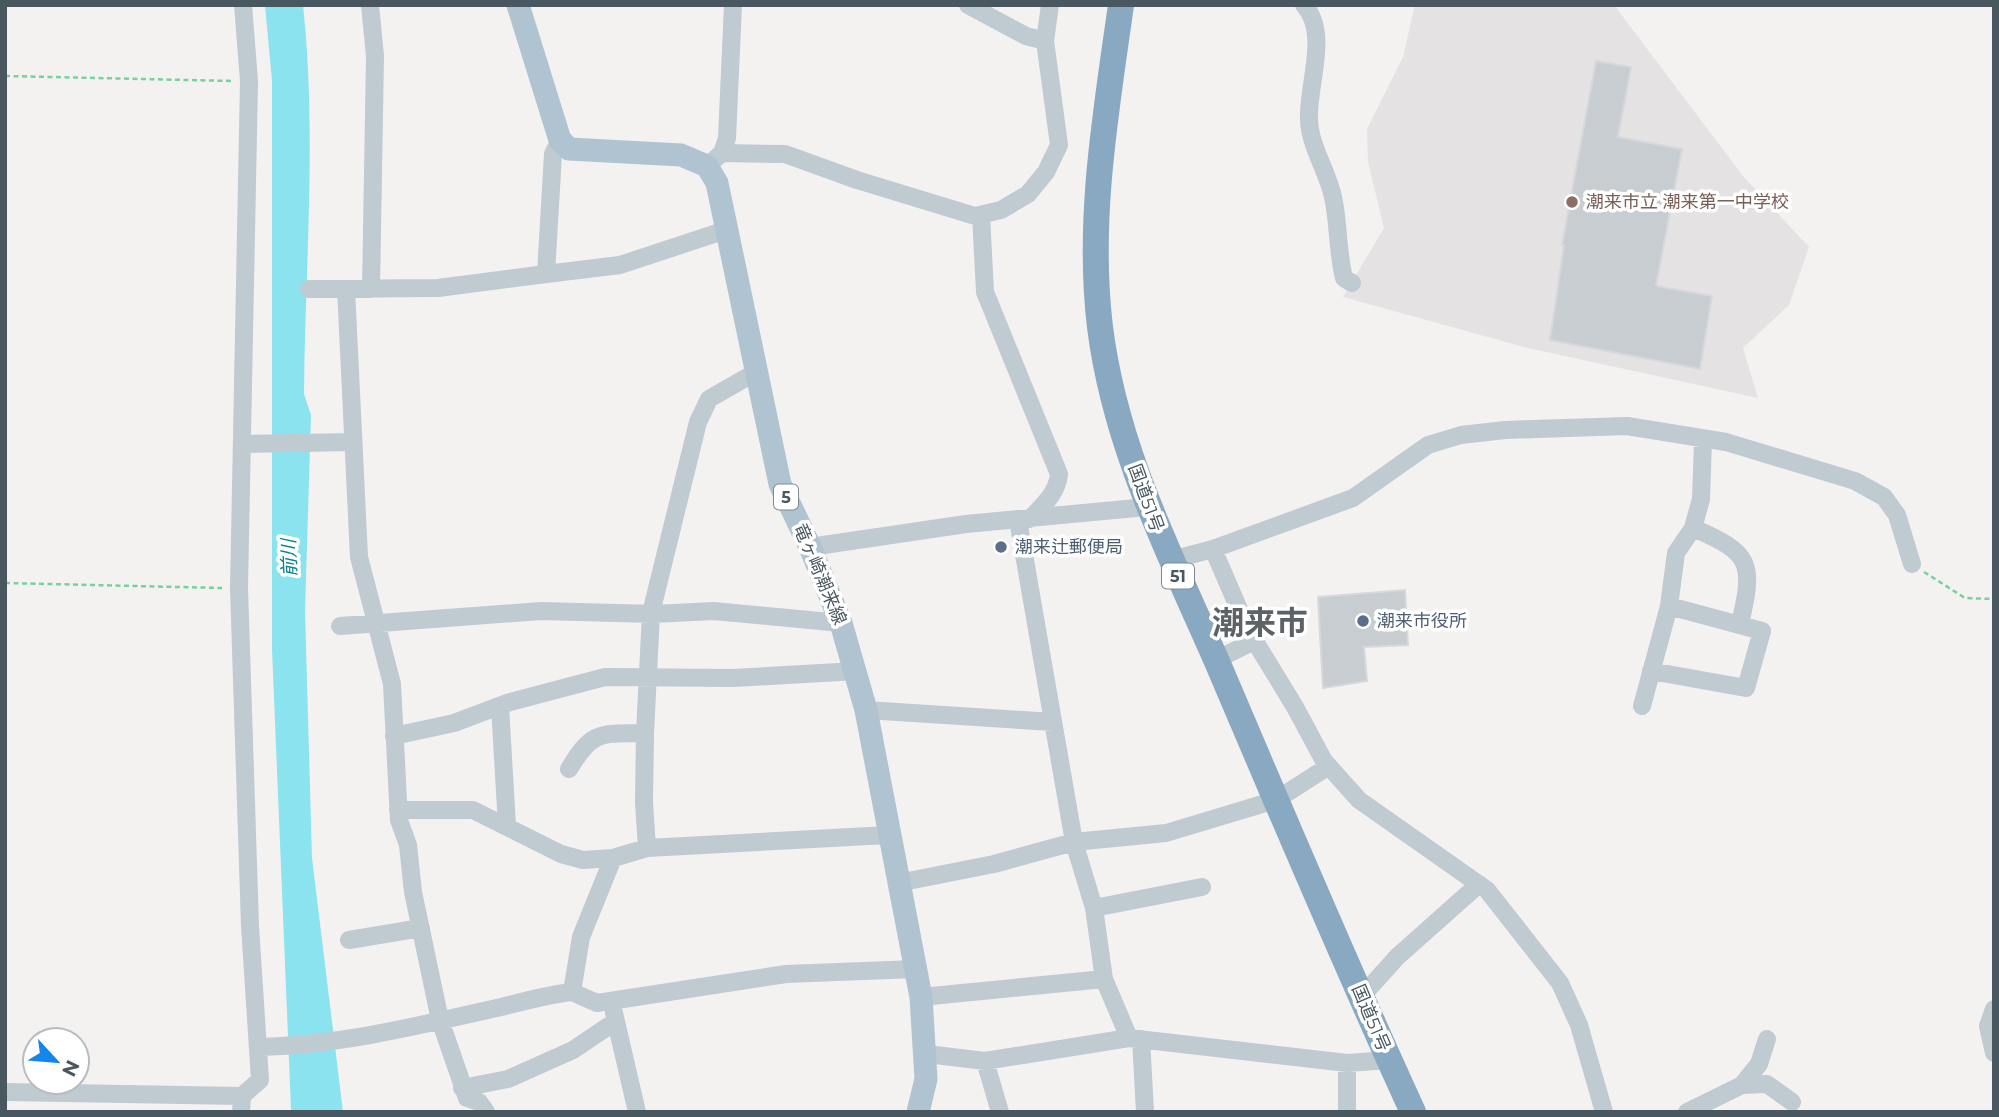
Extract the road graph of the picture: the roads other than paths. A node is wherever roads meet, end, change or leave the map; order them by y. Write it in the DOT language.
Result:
graph roads {
  1 [pos="370,5"];
  2 [pos="518,5"];
  3 [pos="733,5"];
  4 [pos="968,5"];
  5 [pos="1050,5"];
  6 [pos="1121,5"];
  7 [pos="1304,5"];
  8 [pos="240,7"];
  9 [pos="1045,41"];
  10 [pos="560,141"];
  11 [pos="714,159"];
  12 [pos="981,215"];
  13 [pos="729,229"];
  14 [pos="546,274"];
  15 [pos="1352,283"];
  16 [pos="309,289"];
  17 [pos="346,289"];
  18 [pos="371,289"];
  19 [pos="756,372"];
  20 [pos="1703,440"];
  21 [pos="352,442"];
  22 [pos="252,444"];
  23 [pos="1147,507"];
  24 [pos="1024,519"];
  25 [pos="1693,528"];
  26 [pos="810,547"];
  27 [pos="1213,549"];
  28 [pos="1171,560"];
  29 [pos="1912,564"];
  30 [pos="1669,606"];
  31 [pos="651,613"];
  32 [pos="379,622"];
  33 [pos="841,624"];
  34 [pos="1740,624"];
  35 [pos="340,626"];
  36 [pos="1254,641"];
  37 [pos="1216,660"];
  38 [pos="857,671"];
  39 [pos="1651,671"];
  40 [pos="646,677"];
  41 [pos="500,706"];
  42 [pos="1642,706"];
  43 [pos="866,710"];
  44 [pos="1053,722"];
  45 [pos="645,733"];
  46 [pos="394,736"];
  47 [pos="1329,766"];
  48 [pos="569,769"];
  49 [pos="1276,800"];
  50 [pos="398,810"];
  51 [pos="507,826"];
  52 [pos="888,835"];
  53 [pos="1074,842"];
  54 [pos="648,848"];
  55 [pos="613,858"];
  56 [pos="898,883"];
  57 [pos="1479,884"];
  58 [pos="1202,887"];
  59 [pos="1094,908"];
  60 [pos="421,928"];
  61 [pos="349,940"];
  62 [pos="916,969"];
  63 [pos="1104,979"];
  64 [pos="572,992"];
  65 [pos="1362,996"];
  66 [pos="921,997"];
  67 [pos="611,1000"];
  68 [pos="1994,1009"];
  69 [pos="440,1020"];
  70 [pos="616,1021"];
  71 [pos="1135,1038"];
  72 [pos="1767,1039"];
  73 [pos="260,1047"];
  74 [pos="1994,1053"];
  75 [pos="927,1054"];
  76 [pos="1390,1060"];
  77 [pos="985,1061"];
  78 [pos="1347,1063"];
  79 [pos="1742,1085"];
  80 [pos="462,1088"];
  81 [pos="5,1092"];
  82 [pos="1792,1102"];
  83 [pos="242,1104"];
  84 [pos="486,1112"];
  85 [pos="637,1112"];
  86 [pos="918,1112"];
  87 [pos="1000,1112"];
  88 [pos="1146,1112"];
  89 [pos="1347,1112"];
  90 [pos="1413,1112"];
  91 [pos="1604,1112"];
  92 [pos="1687,1112"];
  1 -- 18 [label="street"];
  2 -- 10 [label="main road"];
  3 -- 11 [label="street"];
  4 -- 9 [label="street"];
  5 -- 9 [label="street"];
  6 -- 23 [label="highway, 国道51号 / 51"];
  7 -- 15 [label="street"];
  8 -- 22 [label="street"];
  9 -- 12 [label="street"];
  10 -- 11 [label="main road"];
  10 -- 14 [label="street"];
  11 -- 12 [label="street"];
  11 -- 13 [label="main road, 竜ヶ崎潮来線 / 5"];
  12 -- 24 [label="street"];
  13 -- 14 [label="street"];
  13 -- 19 [label="main road, 竜ヶ崎潮来線 / 5"];
  14 -- 18 [label="street"];
  16 -- 17 [label="street"];
  17 -- 18 [label="street"];
  17 -- 21 [label="street"];
  19 -- 26 [label="main road, 竜ヶ崎潮来線 / 5"];
  19 -- 31 [label="street"];
  20 -- 25 [label="street"];
  20 -- 27 [label="street"];
  20 -- 29 [label="street"];
  21 -- 22 [label="street"];
  21 -- 32 [label="street"];
  22 -- 73 [label="street"];
  23 -- 24 [label="street"];
  23 -- 28 [label="highway, 国道51号 / 51"];
  24 -- 26 [label="street"];
  24 -- 44 [label="street"];
  25 -- 30 [label="street"];
  25 -- 34 [label="street"];
  26 -- 33 [label="main road, 竜ヶ崎潮来線 / 5"];
  27 -- 28 [label="street"];
  27 -- 36 [label="street"];
  28 -- 37 [label="highway, 国道51号 / 51"];
  30 -- 34 [label="street"];
  30 -- 39 [label="street"];
  31 -- 32 [label="street"];
  31 -- 33 [label="street"];
  31 -- 40 [label="street"];
  32 -- 35 [label="street"];
  32 -- 46 [label="street"];
  33 -- 38 [label="main road, 竜ヶ崎潮来線 / 5"];
  34 -- 39 [label="street"];
  36 -- 37 [label="street"];
  36 -- 47 [label="street"];
  37 -- 49 [label="highway, 国道51号 / 51"];
  38 -- 40 [label="street"];
  38 -- 43 [label="main road, 竜ヶ崎潮来線 / 5"];
  39 -- 42 [label="street"];
  40 -- 41 [label="street"];
  40 -- 45 [label="street"];
  41 -- 46 [label="street"];
  41 -- 51 [label="street"];
  43 -- 44 [label="street"];
  43 -- 52 [label="main road, 竜ヶ崎潮来線 / 5"];
  44 -- 53 [label="street"];
  45 -- 48 [label="street"];
  45 -- 54 [label="street"];
  46 -- 50 [label="street"];
  47 -- 49 [label="street"];
  47 -- 57 [label="street"];
  49 -- 53 [label="street"];
  49 -- 65 [label="highway, 国道51号 / 51"];
  50 -- 51 [label="street"];
  50 -- 60 [label="street"];
  51 -- 55 [label="street"];
  52 -- 54 [label="street"];
  52 -- 56 [label="main road, 竜ヶ崎潮来線 / 5"];
  53 -- 56 [label="street"];
  53 -- 59 [label="street"];
  54 -- 55 [label="street"];
  55 -- 64 [label="street"];
  56 -- 62 [label="main road, 竜ヶ崎潮来線 / 5"];
  57 -- 65 [label="street"];
  57 -- 91 [label="street"];
  58 -- 59 [label="street"];
  59 -- 63 [label="street"];
  60 -- 61 [label="street"];
  60 -- 69 [label="street"];
  62 -- 66 [label="main road, 竜ヶ崎潮来線 / 5"];
  62 -- 67 [label="street"];
  63 -- 66 [label="street"];
  63 -- 71 [label="street"];
  64 -- 67 [label="street"];
  64 -- 69 [label="street"];
  65 -- 76 [label="highway, 国道51号 / 51"];
  66 -- 75 [label="main road, 竜ヶ崎潮来線 / 5"];
  67 -- 70 [label="street"];
  68 -- 74 [label="street"];
  69 -- 73 [label="street"];
  69 -- 80 [label="street"];
  70 -- 80 [label="street"];
  70 -- 85 [label="street"];
  71 -- 77 [label="street"];
  71 -- 78 [label="street"];
  71 -- 88 [label="street"];
  72 -- 79 [label="street"];
  73 -- 83 [label="street"];
  75 -- 77 [label="street"];
  75 -- 86 [label="main road, 竜ヶ崎潮来線 / 5"];
  76 -- 78 [label="street"];
  76 -- 90 [label="highway, 国道51号 / 51"];
  77 -- 87 [label="street"];
  78 -- 89 [label="street"];
  79 -- 82 [label="street"];
  79 -- 92 [label="street"];
  80 -- 84 [label="street"];
  81 -- 83 [label="street"];
}
